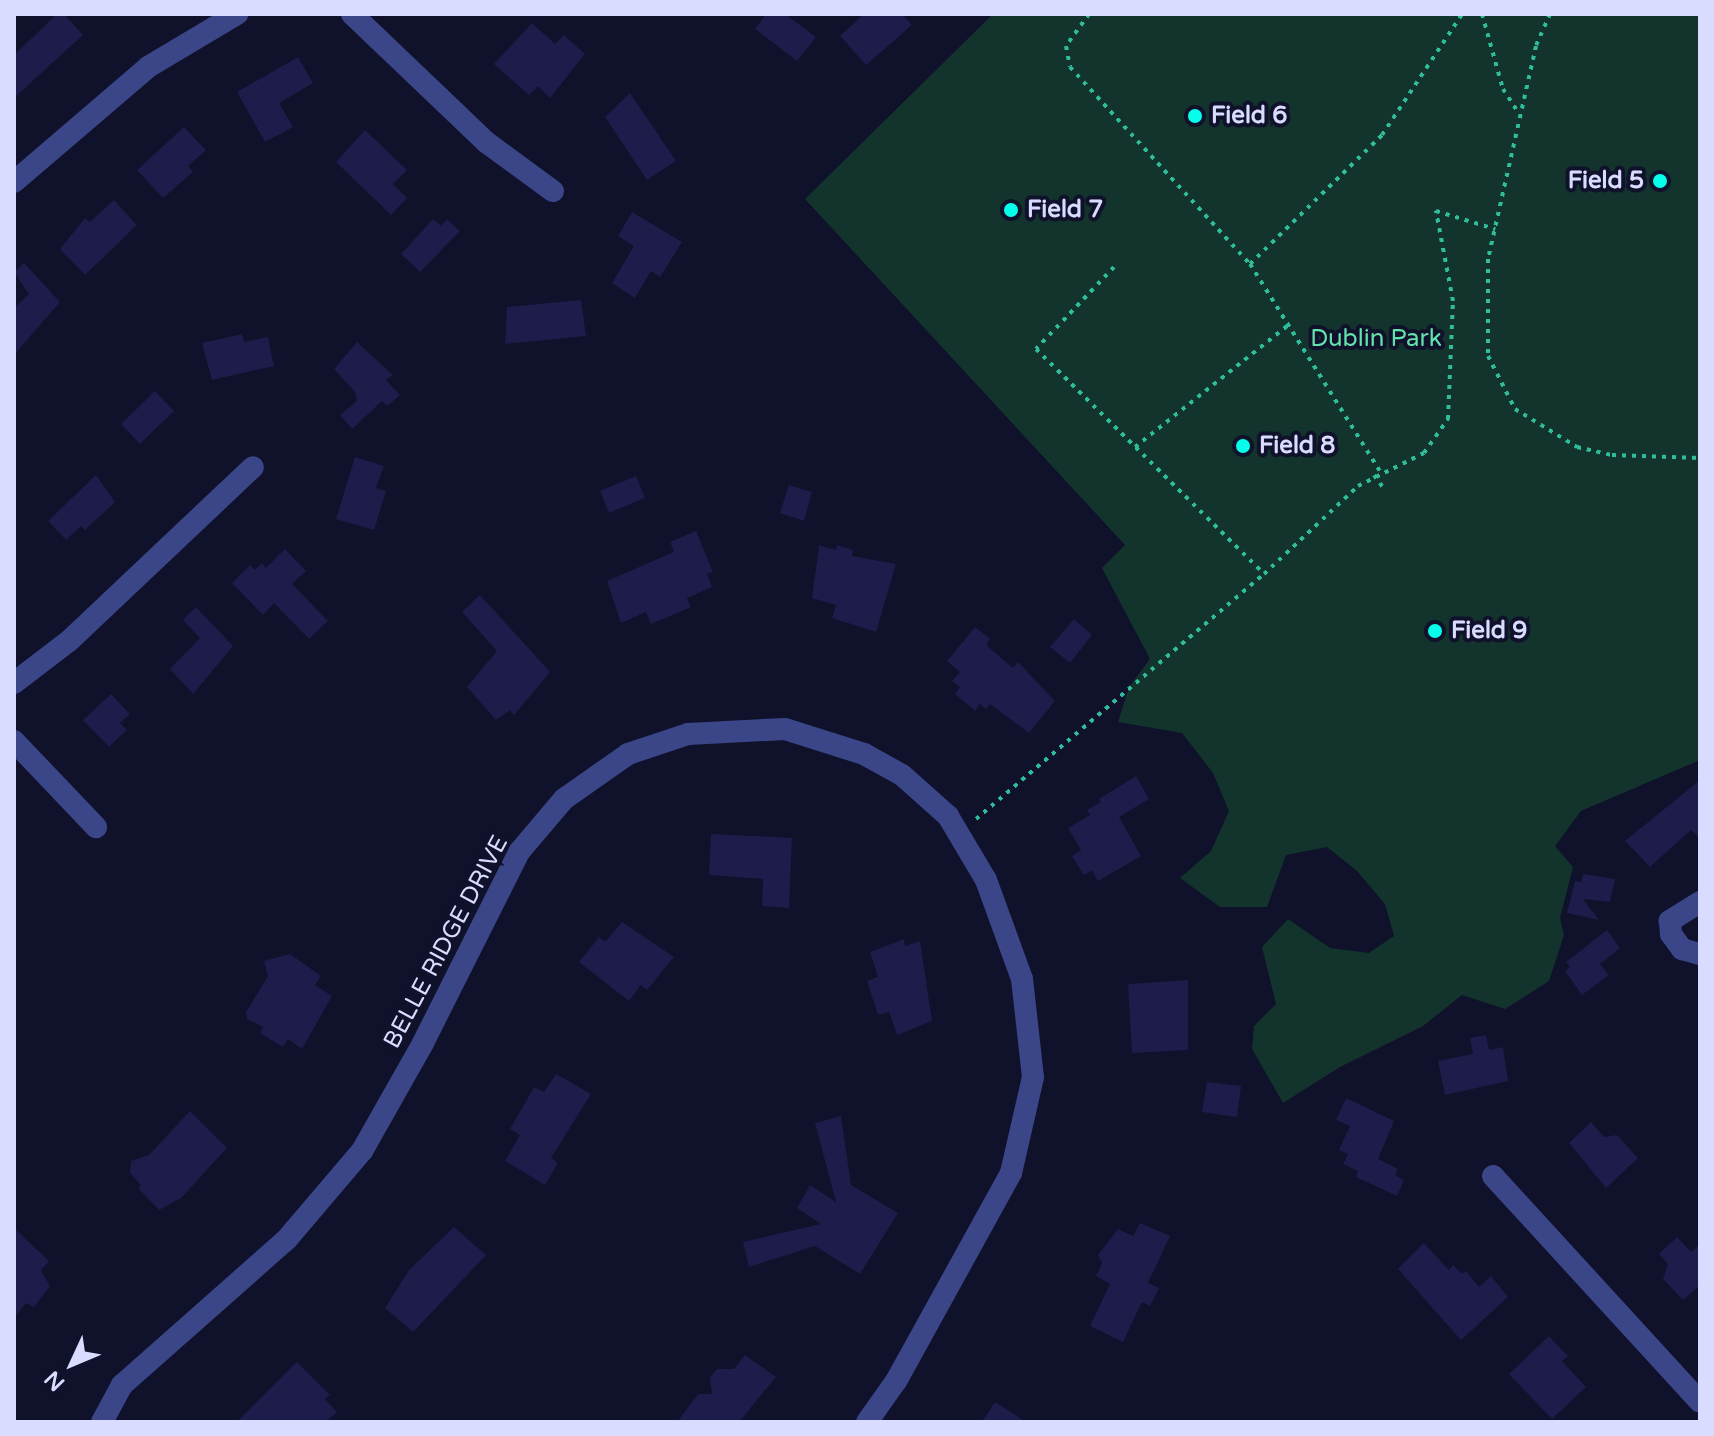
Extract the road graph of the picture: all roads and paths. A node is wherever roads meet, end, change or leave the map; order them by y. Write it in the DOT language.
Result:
graph roads {
  1 [pos="237,14"];
  2 [pos="352,14"];
  3 [pos="1089,14"];
  4 [pos="1462,14"];
  5 [pos="1482,14"];
  6 [pos="1550,14"];
  7 [pos="1519,113"];
  8 [pos="16,177"];
  9 [pos="553,191"];
  10 [pos="1495,229"];
  11 [pos="1250,264"];
  12 [pos="1114,267"];
  13 [pos="1291,323"];
  14 [pos="1135,447"];
  15 [pos="1700,458"];
  16 [pos="253,467"];
  17 [pos="1380,471"];
  18 [pos="1374,475"];
  19 [pos="1384,489"];
  20 [pos="1264,574"];
  21 [pos="14,683"];
  22 [pos="14,741"];
  23 [pos="974,821"];
  24 [pos="96,827"];
  25 [pos="1700,902"];
  26 [pos="1700,954"];
  27 [pos="1493,1176"];
  28 [pos="1700,1402"];
  29 [pos="102,1422"];
  30 [pos="867,1422"];
  1 -- 8 [label="street"];
  2 -- 9 [label="street"];
  3 -- 11 [label="path"];
  4 -- 11 [label="path"];
  5 -- 7 [label="path"];
  6 -- 7 [label="path"];
  7 -- 10 [label="path"];
  10 -- 15 [label="path"];
  10 -- 17 [label="path"];
  11 -- 13 [label="path"];
  12 -- 14 [label="path"];
  13 -- 14 [label="path"];
  13 -- 17 [label="path"];
  14 -- 20 [label="path"];
  16 -- 21 [label="street"];
  17 -- 18 [label="path"];
  18 -- 19 [label="path"];
  18 -- 20 [label="path"];
  20 -- 23 [label="path"];
  22 -- 24 [label="street"];
  25 -- 26 [label="street"];
  27 -- 28 [label="street"];
  29 -- 30 [label="street, BELLE RIDGE DRIVE"];
}
